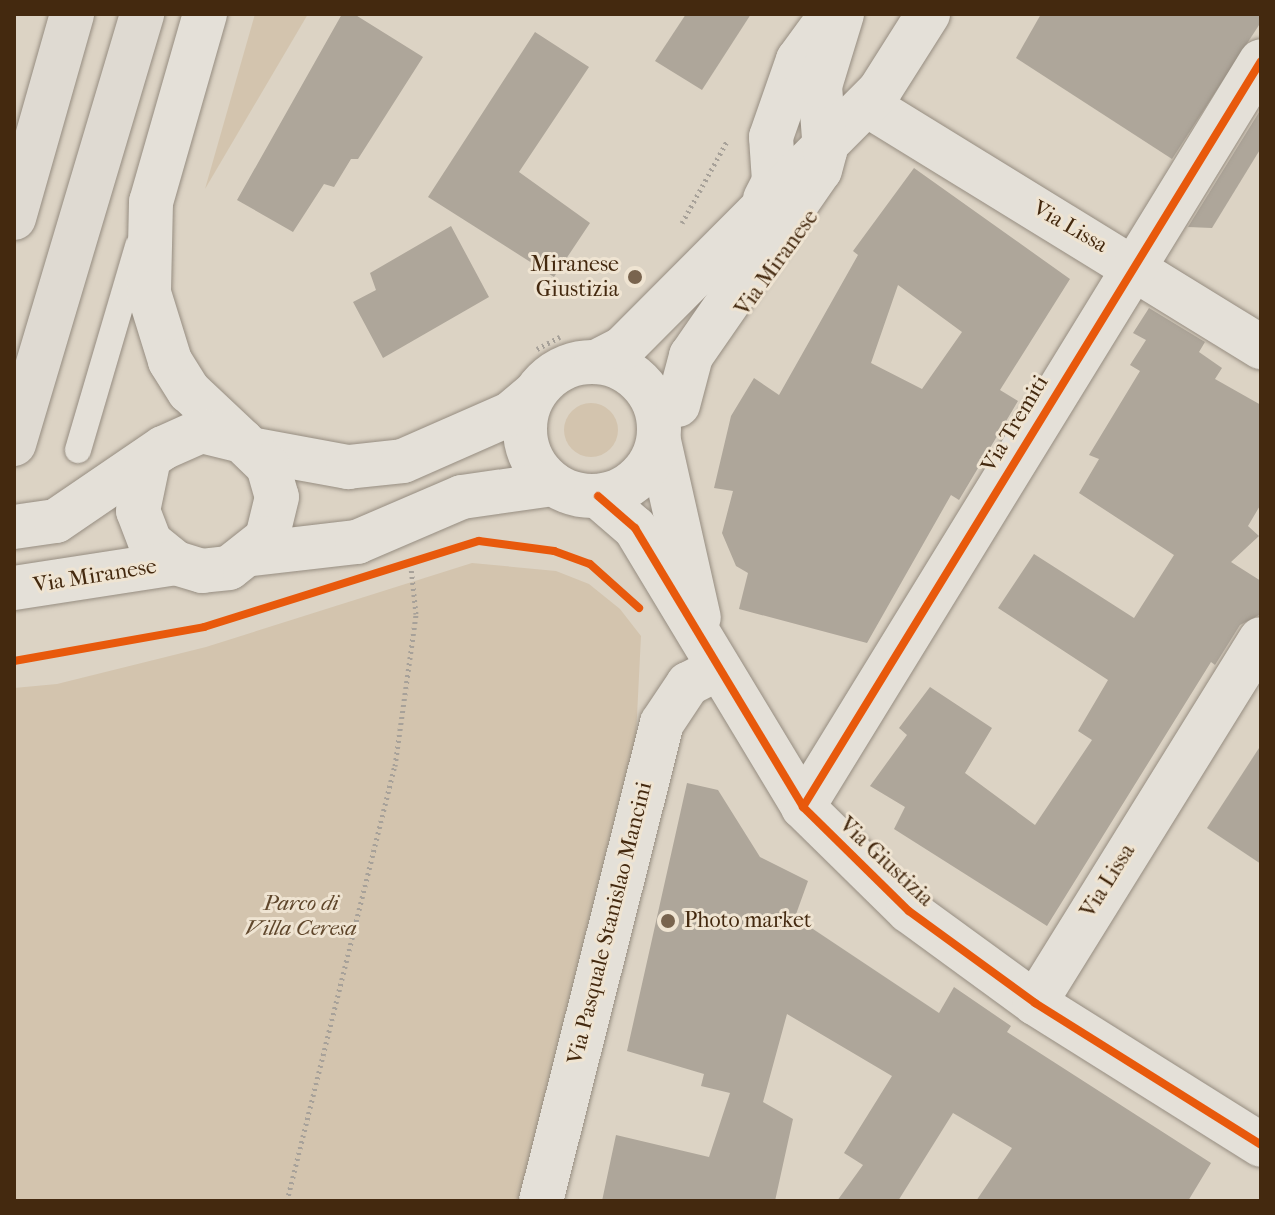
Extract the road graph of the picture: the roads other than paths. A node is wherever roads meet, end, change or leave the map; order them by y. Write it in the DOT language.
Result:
graph roads {
  1 [pos="72,14"];
  2 [pos="142,14"];
  3 [pos="205,14"];
  4 [pos="833,14"];
  5 [pos="842,14"];
  6 [pos="928,14"];
  7 [pos="1261,61"];
  8 [pos="821,81"];
  9 [pos="872,104"];
  10 [pos="825,145"];
  11 [pos="765,199"];
  12 [pos="151,202"];
  13 [pos="14,218"];
  14 [pos="1132,264"];
  15 [pos="583,347"];
  16 [pos="1261,347"];
  17 [pos="531,374"];
  18 [pos="666,425"];
  19 [pos="14,444"];
  20 [pos="248,445"];
  21 [pos="78,450"];
  22 [pos="148,463"];
  23 [pos="553,484"];
  24 [pos="598,496"];
  25 [pos="14,527"];
  26 [pos="253,554"];
  27 [pos="176,563"];
  28 [pos="14,588"];
  29 [pos="1261,639"];
  30 [pos="709,651"];
  31 [pos="803,807"];
  32 [pos="1035,1003"];
  33 [pos="1261,1145"];
  34 [pos="541,1201"];
  1 -- 13 [label="highway"];
  2 -- 19 [label="highway"];
  3 -- 12 [label="street"];
  4 -- 11 [label="street"];
  5 -- 8 [label="street"];
  6 -- 9 [label="street, Via Miranese"];
  7 -- 14 [label="street, Via Tremiti"];
  8 -- 9 [label="street, Via Lissa"];
  8 -- 10 [label="street"];
  9 -- 10 [label="street, Via Miranese"];
  9 -- 14 [label="street, Via Lissa"];
  9 -- 18 [label="street, Via Miranese"];
  10 -- 11 [label="street, Via Miranese"];
  10 -- 18 [label="street"];
  11 -- 15 [label="street, Via Miranese"];
  12 -- 20 [label="street"];
  12 -- 21 [label="lane"];
  14 -- 16 [label="street, Via Lissa"];
  14 -- 31 [label="street, Via Tremiti"];
  15 -- 17 [label="street"];
  15 -- 18 [label="street"];
  17 -- 20 [label="street"];
  17 -- 23 [label="street"];
  18 -- 24 [label="street"];
  18 -- 30 [label="street, Via Giustizia"];
  20 -- 22 [label="street"];
  20 -- 26 [label="street"];
  22 -- 25 [label="street"];
  22 -- 27 [label="street, Via Miranese"];
  23 -- 24 [label="street"];
  23 -- 26 [label="street, Via Miranese"];
  24 -- 30 [label="street, Via Giustizia"];
  26 -- 27 [label="street, Via Miranese"];
  27 -- 28 [label="street, Via Miranese"];
  29 -- 32 [label="street, Via Lissa"];
  30 -- 31 [label="street, Via Giustizia"];
  30 -- 34 [label="street, Via Pasquale Stanislao Mancini"];
  31 -- 32 [label="street, Via Giustizia"];
  32 -- 33 [label="street, Via Giustizia"];
}
